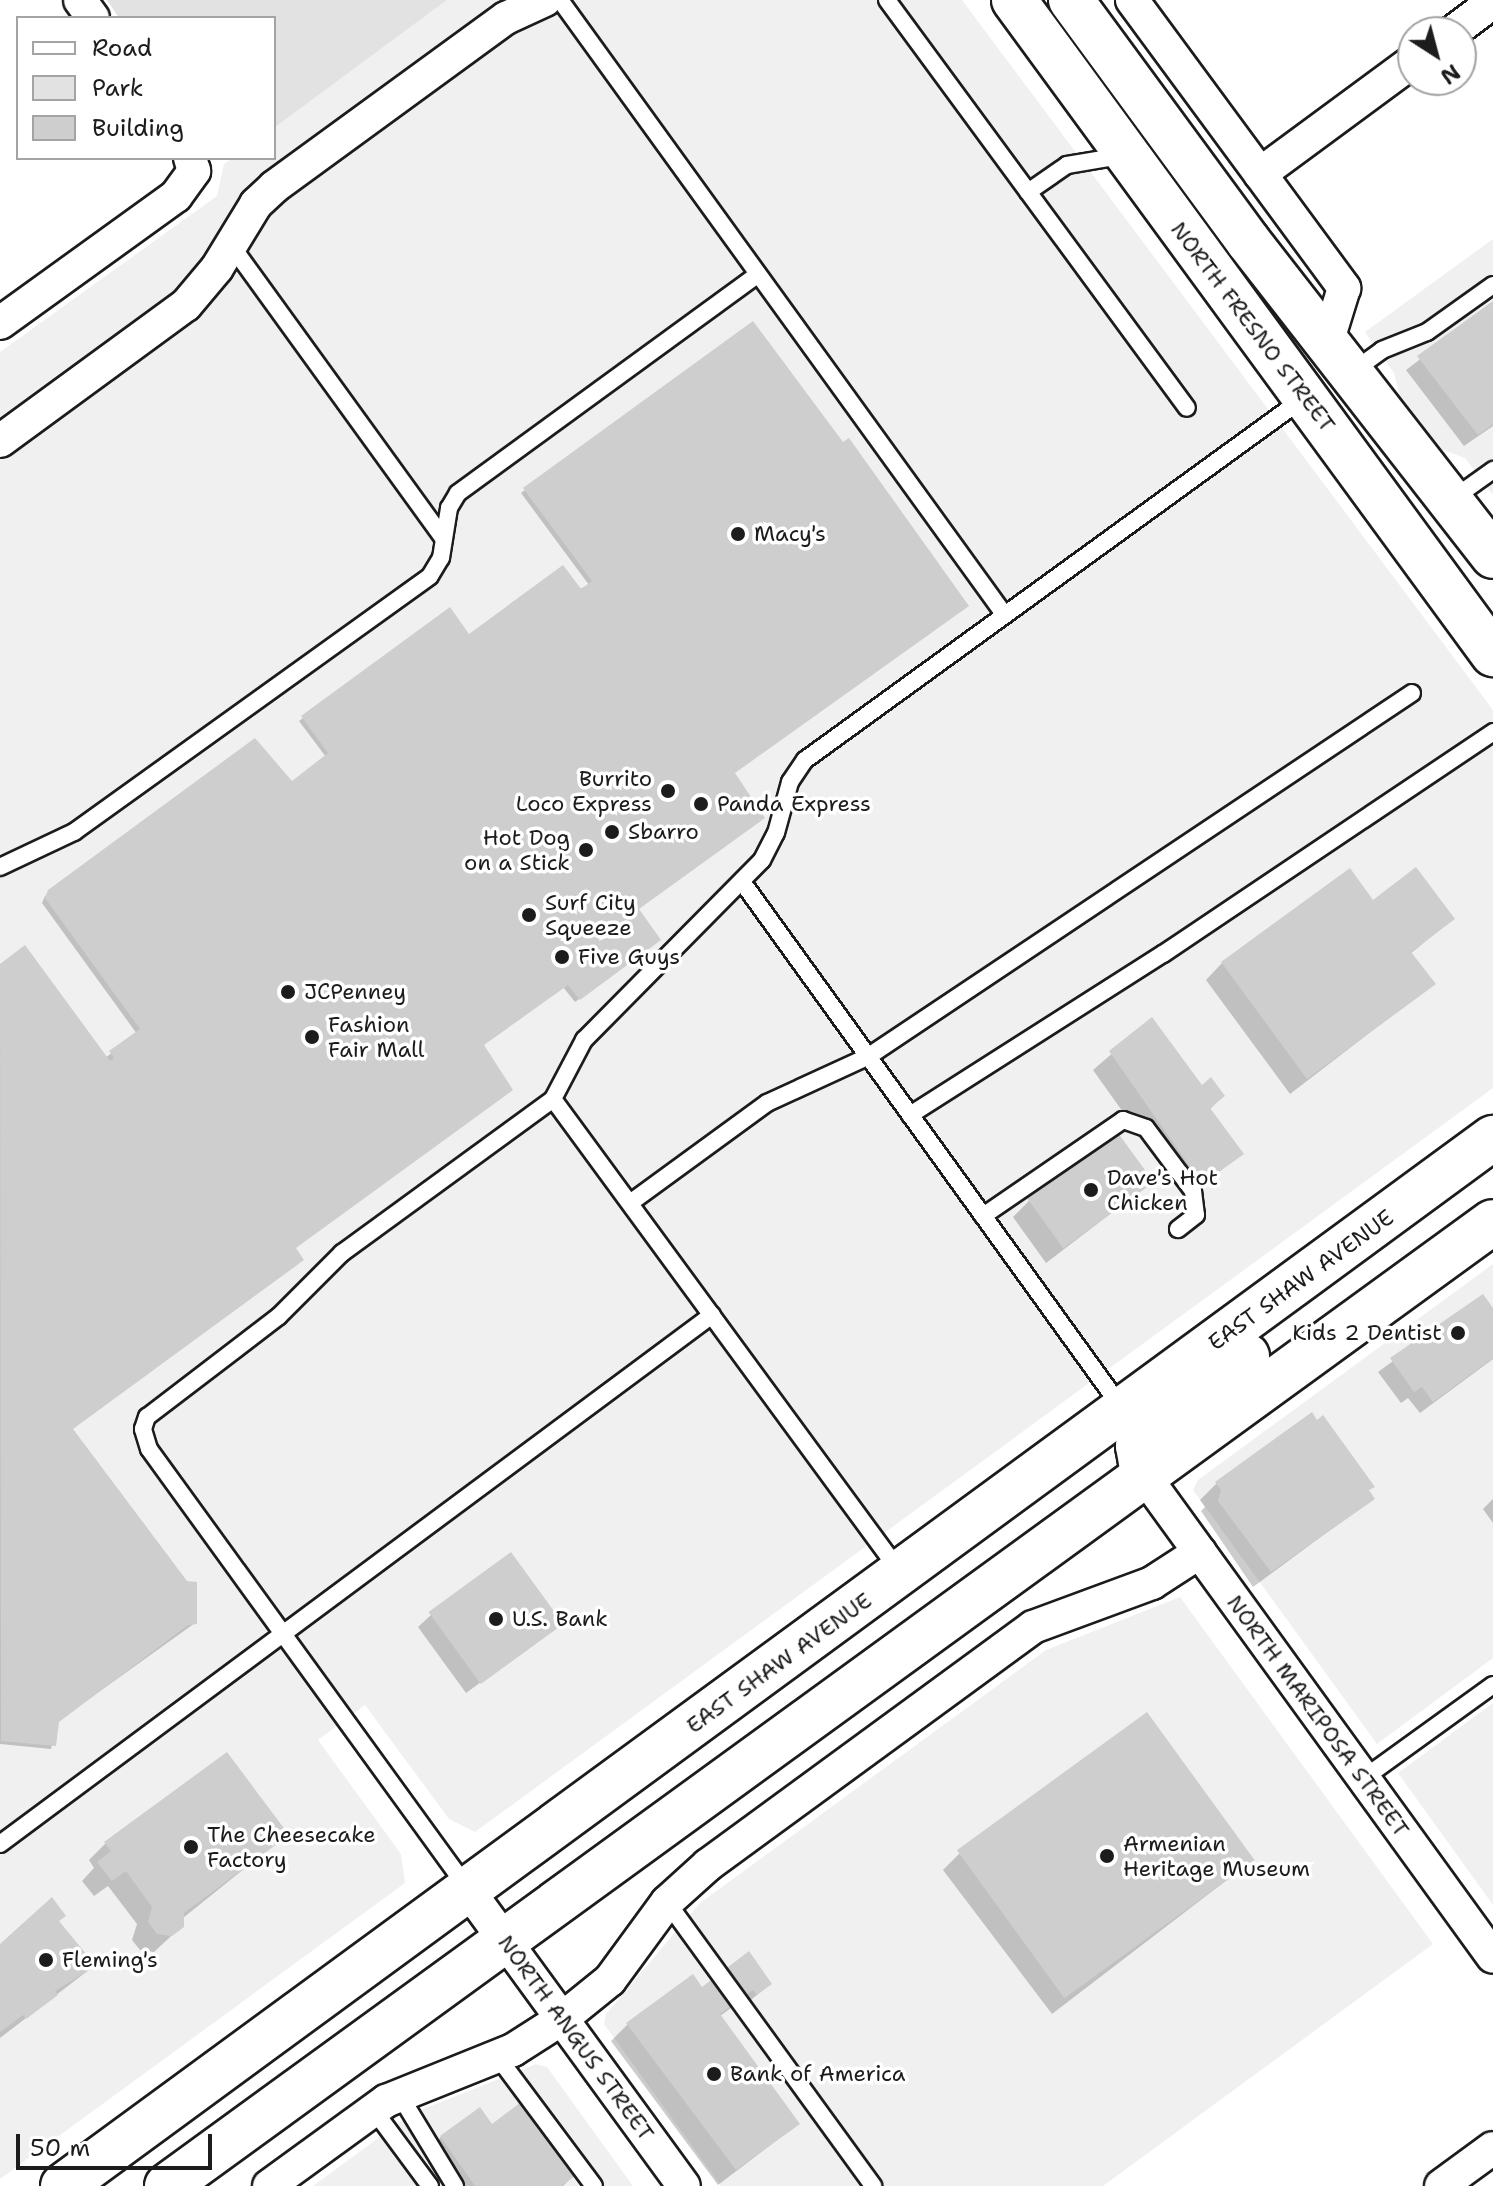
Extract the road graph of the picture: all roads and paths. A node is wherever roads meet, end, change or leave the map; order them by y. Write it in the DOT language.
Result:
graph roads {
  1 [pos="545,0"];
  2 [pos="560,0"];
  3 [pos="887,0"];
  4 [pos="1014,0"];
  5 [pos="1071,0"];
  6 [pos="1132,0"];
  7 [pos="1493,2"];
  8 [pos="1474,16"];
  9 [pos="1397,73"];
  10 [pos="1126,155"];
  11 [pos="192,164"];
  12 [pos="1260,174"];
  13 [pos="1028,192"];
  14 [pos="231,245"];
  15 [pos="758,274"];
  16 [pos="1493,285"];
  17 [pos="0,323"];
  18 [pos="1339,358"];
  19 [pos="1306,397"];
  20 [pos="1187,408"];
  21 [pos="0,441"];
  22 [pos="1493,470"];
  23 [pos="1450,501"];
  24 [pos="443,538"];
  25 [pos="1493,556"];
  26 [pos="1004,614"];
  27 [pos="1493,654"];
  28 [pos="1412,693"];
  29 [pos="1493,732"];
  30 [pos="0,867"];
  31 [pos="743,883"];
  32 [pos="869,1056"];
  33 [pos="553,1099"];
  34 [pos="910,1115"];
  35 [pos="1493,1138"];
  36 [pos="630,1203"];
  37 [pos="983,1216"];
  38 [pos="1493,1222"];
  39 [pos="1178,1229"];
  40 [pos="1312,1272"];
  41 [pos="712,1315"];
  42 [pos="1124,1411"];
  43 [pos="1143,1474"];
  44 [pos="1200,1552"];
  45 [pos="902,1574"];
  46 [pos="281,1632"];
  47 [pos="919,1636"];
  48 [pos="1493,1685"];
  49 [pos="1364,1778"];
  50 [pos="0,1844"];
  51 [pos="468,1890"];
  52 [pos="667,1902"];
  53 [pos="504,1940"];
  54 [pos="1493,1957"];
  55 [pos="563,2018"];
  56 [pos="497,2056"];
  57 [pos="386,2102"];
  58 [pos="1493,2148"];
  59 [pos="63,2186"];
  60 [pos="167,2186"];
  61 [pos="269,2186"];
  62 [pos="430,2186"];
  63 [pos="455,2186"];
  64 [pos="594,2186"];
  65 [pos="684,2186"];
  66 [pos="873,2186"];
  67 [pos="1441,2186"];
  1 -- 14 [label="street"];
  2 -- 15 [label="lane"];
  3 -- 13 [label="lane"];
  4 -- 10 [label="main road, NORTH FRESNO STREET"];
  5 -- 18 [label="main road"];
  6 -- 12 [label="street"];
  7 -- 8 [label="street"];
  9 -- 12 [label="street"];
  10 -- 13 [label="lane"];
  10 -- 19 [label="main road, NORTH FRESNO STREET"];
  11 -- 17 [label="street"];
  12 -- 18 [label="street"];
  13 -- 20 [label="lane"];
  14 -- 21 [label="street"];
  14 -- 24 [label="lane"];
  15 -- 24 [label="lane"];
  15 -- 26 [label="lane"];
  16 -- 18 [label="lane"];
  18 -- 23 [label="main road"];
  19 -- 23 [label="main road"];
  19 -- 26 [label="lane"];
  19 -- 27 [label="main road, NORTH FRESNO STREET"];
  22 -- 23 [label="lane"];
  23 -- 25 [label="main road"];
  24 -- 30 [label="lane"];
  26 -- 31 [label="lane"];
  28 -- 32 [label="lane"];
  29 -- 34 [label="lane"];
  31 -- 32 [label="lane"];
  31 -- 33 [label="lane"];
  32 -- 34 [label="lane"];
  32 -- 36 [label="lane"];
  33 -- 36 [label="lane"];
  33 -- 46 [label="lane"];
  34 -- 37 [label="lane"];
  35 -- 40 [label="main road, EAST SHAW AVENUE"];
  36 -- 41 [label="lane"];
  37 -- 39 [label="lane"];
  37 -- 42 [label="lane"];
  38 -- 43 [label="main road"];
  40 -- 42 [label="main road, EAST SHAW AVENUE"];
  40 -- 43 [label="main road"];
  41 -- 45 [label="lane"];
  41 -- 46 [label="lane"];
  42 -- 45 [label="main road, EAST SHAW AVENUE"];
  42 -- 47 [label="main road"];
  43 -- 44 [label="street, NORTH MARIPOSA STREET"];
  43 -- 47 [label="main road"];
  44 -- 49 [label="street, NORTH MARIPOSA STREET"];
  44 -- 52 [label="street"];
  45 -- 51 [label="main road, EAST SHAW AVENUE"];
  46 -- 50 [label="lane"];
  46 -- 51 [label="lane"];
  47 -- 53 [label="main road"];
  48 -- 49 [label="lane"];
  49 -- 54 [label="street, NORTH MARIPOSA STREET"];
  51 -- 53 [label="street, NORTH ANGUS STREET"];
  51 -- 59 [label="main road, EAST SHAW AVENUE"];
  52 -- 55 [label="street"];
  52 -- 66 [label="lane"];
  53 -- 55 [label="street, NORTH ANGUS STREET"];
  53 -- 60 [label="main road"];
  55 -- 56 [label="street"];
  55 -- 65 [label="street, NORTH ANGUS STREET"];
  56 -- 57 [label="street"];
  56 -- 64 [label="lane"];
  57 -- 61 [label="street"];
  57 -- 62 [label="lane"];
  57 -- 63 [label="lane"];
  58 -- 67 [label="street"];
}
